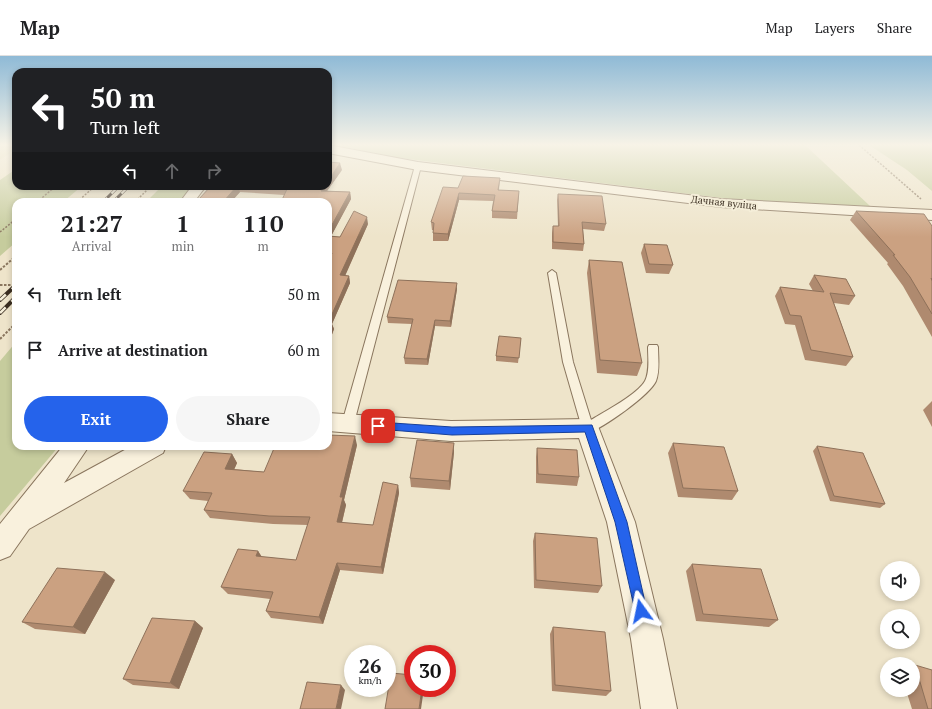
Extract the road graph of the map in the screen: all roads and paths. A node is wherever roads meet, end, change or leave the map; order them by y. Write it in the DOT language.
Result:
graph roads {
  1 [pos="415,175"];
  2 [pos="498,175"];
  3 [pos="894,175"];
  4 [pos="51,190"];
  5 [pos="90,190"];
  6 [pos="147,190"];
  7 [pos="197,190"];
  8 [pos="42,198"];
  9 [pos="82,198"];
  10 [pos="139,198"];
  11 [pos="190,198"];
  12 [pos="929,209"];
  13 [pos="12,222"];
  14 [pos="0,232"];
  15 [pos="12,260"];
  16 [pos="0,270"];
  17 [pos="552,273"];
  18 [pos="0,285"];
  19 [pos="12,285"];
  20 [pos="12,327"];
  21 [pos="0,339"];
  22 [pos="653,347"];
  23 [pos="338,423"];
  24 [pos="588,428"];
  25 [pos="73,450"];
  26 [pos="147,450"];
  27 [pos="20,520"];
  28 [pos="0,546"];
  29 [pos="659,709"];
  1 -- 23 [label="lane"];
  2 -- 12 [label="street, Дачная вуліца"];
  3 -- 12 [label="path"];
  4 -- 8 [label="path"];
  5 -- 9 [label="path"];
  6 -- 10 [label="path"];
  7 -- 11 [label="street"];
  13 -- 14 [label="path"];
  15 -- 16 [label="path"];
  17 -- 24 [label="lane"];
  18 -- 19 [label="path"];
  20 -- 21 [label="path"];
  22 -- 24 [label="lane"];
  23 -- 24 [label="street"];
  24 -- 29 [label="street"];
  25 -- 27 [label="street"];
  26 -- 27 [label="street"];
  27 -- 28 [label="street"];
}
